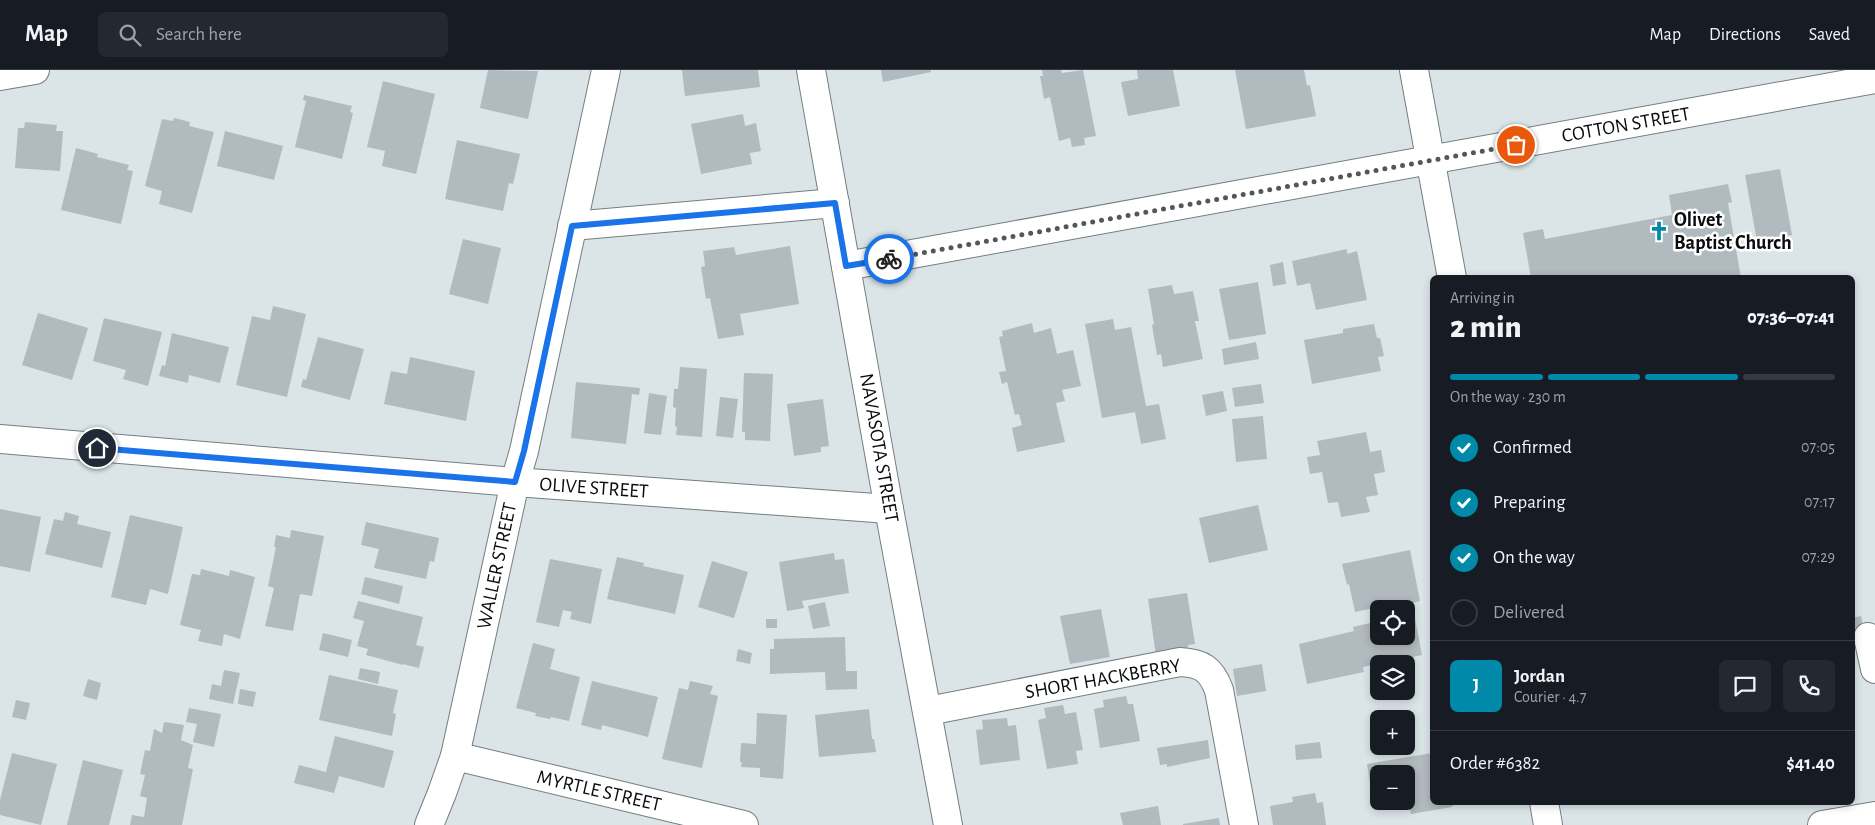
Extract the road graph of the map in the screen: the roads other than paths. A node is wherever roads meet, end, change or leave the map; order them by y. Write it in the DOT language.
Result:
graph roads {
  1 [pos="35,70"];
  2 [pos="606,70"];
  3 [pos="811,70"];
  4 [pos="1414,70"];
  5 [pos="0,76"];
  6 [pos="1875,80"];
  7 [pos="1431,160"];
  8 [pos="835,203"];
  9 [pos="572,226"];
  10 [pos="846,266"];
  11 [pos="1451,275"];
  12 [pos="0,439"];
  13 [pos="515,482"];
  14 [pos="889,509"];
  15 [pos="1868,637"];
  16 [pos="1875,670"];
  17 [pos="928,711"];
  18 [pos="455,756"];
  19 [pos="1545,805"];
  20 [pos="1875,816"];
  21 [pos="429,825"];
  22 [pos="744,825"];
  23 [pos="948,825"];
  24 [pos="1244,825"];
  25 [pos="1548,825"];
  26 [pos="1822,825"];
  1 -- 5 [label="street"];
  2 -- 9 [label="street, WALLER STREET"];
  3 -- 8 [label="street, NAVASOTA STREET"];
  4 -- 7 [label="street"];
  6 -- 7 [label="street, COTTON STREET"];
  7 -- 10 [label="street, COTTON STREET"];
  7 -- 11 [label="street"];
  8 -- 9 [label="street"];
  8 -- 10 [label="street, NAVASOTA STREET"];
  9 -- 13 [label="street, WALLER STREET"];
  10 -- 14 [label="street, NAVASOTA STREET"];
  12 -- 13 [label="street, OLIVE STREET"];
  13 -- 14 [label="street, OLIVE STREET"];
  13 -- 18 [label="street, WALLER STREET"];
  14 -- 17 [label="street, NAVASOTA STREET"];
  15 -- 16 [label="street"];
  17 -- 23 [label="street, NAVASOTA STREET"];
  17 -- 24 [label="street, SHORT HACKBERRY"];
  18 -- 21 [label="street, WALLER STREET"];
  18 -- 22 [label="street, MYRTLE STREET"];
  19 -- 25 [label="street"];
  20 -- 26 [label="street"];
}
